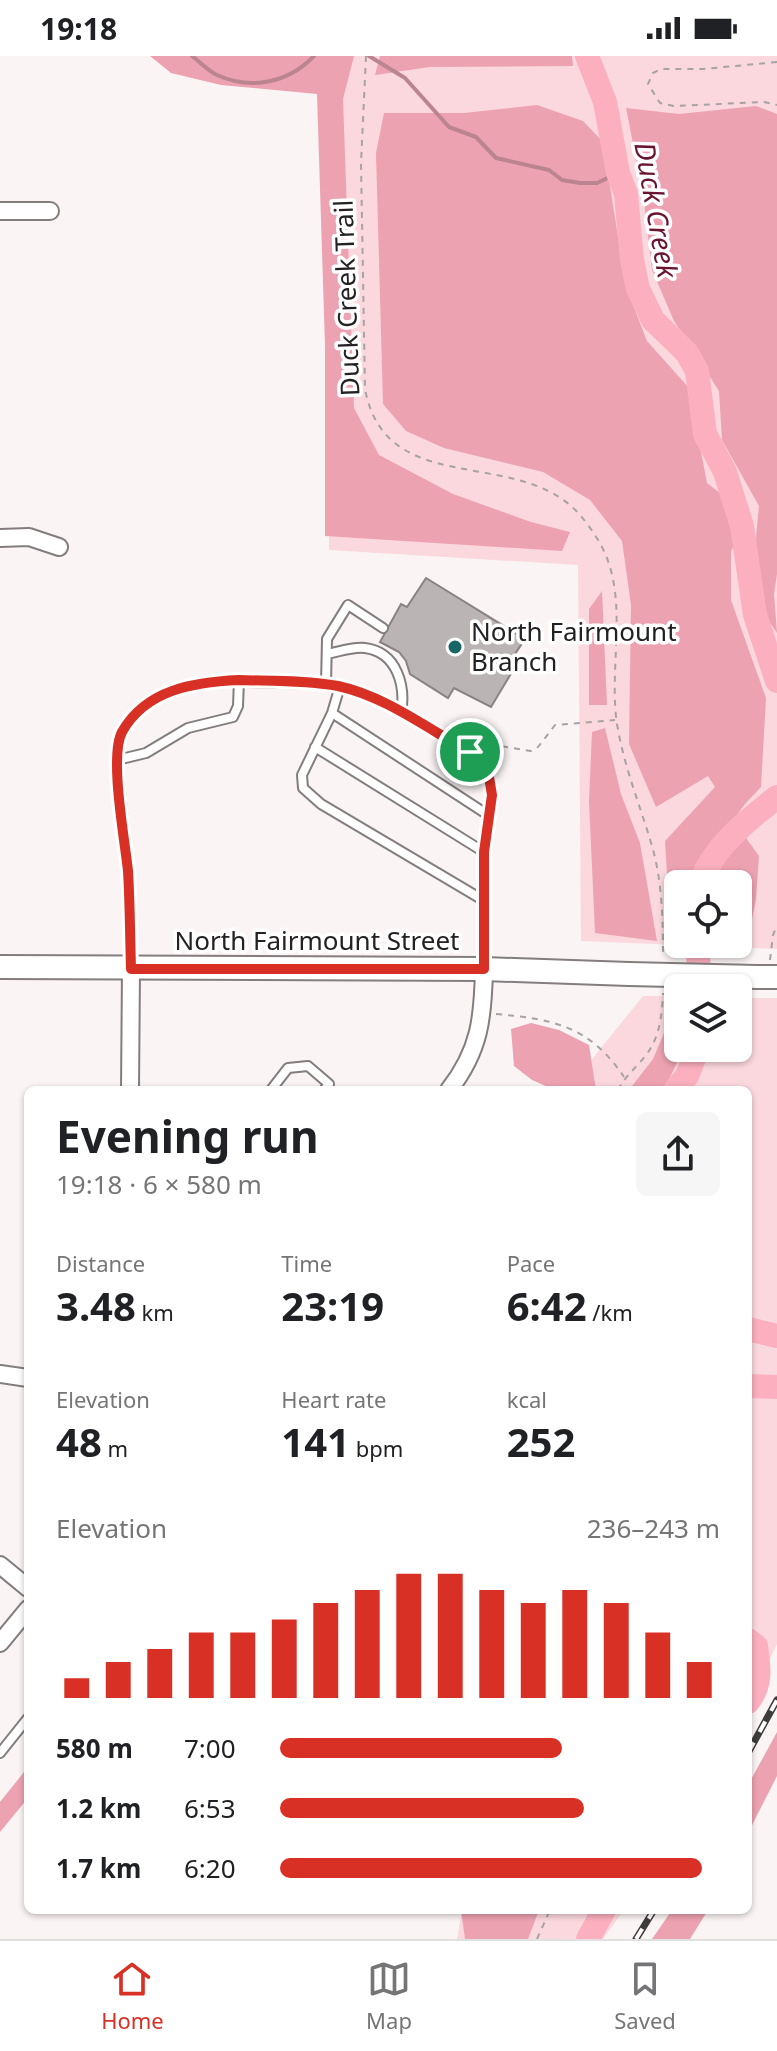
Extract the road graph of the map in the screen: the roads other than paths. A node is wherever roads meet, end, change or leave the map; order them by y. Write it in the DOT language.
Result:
graph roads {
  1 [pos="0,211"];
  2 [pos="50,211"];
  3 [pos="0,538"];
  4 [pos="59,547"];
  5 [pos="383,628"];
  6 [pos="327,654"];
  7 [pos="239,680"];
  8 [pos="326,684"];
  9 [pos="340,686"];
  10 [pos="332,713"];
  11 [pos="401,713"];
  12 [pos="315,747"];
  13 [pos="117,760"];
  14 [pos="488,815"];
  15 [pos="484,852"];
  16 [pos="483,900"];
  17 [pos="0,967"];
  18 [pos="131,969"];
  19 [pos="484,969"];
  20 [pos="767,977"];
  21 [pos="130,1086"];
  22 [pos="274,1086"];
  23 [pos="327,1086"];
  24 [pos="452,1086"];
  25 [pos="0,1374"];
  26 [pos="24,1377"];
  27 [pos="0,1565"];
  28 [pos="24,1585"];
  29 [pos="24,1614"];
  30 [pos="0,1643"];
  31 [pos="24,1723"];
  32 [pos="0,1753"];
  1 -- 2 [label="street"];
  3 -- 4 [label="street"];
  5 -- 6 [label="lane"];
  6 -- 8 [label="lane"];
  6 -- 11 [label="lane"];
  7 -- 8 [label="lane"];
  7 -- 13 [label="lane"];
  7 -- 13 [label="lane"];
  8 -- 9 [label="lane"];
  9 -- 10 [label="lane"];
  9 -- 11 [label="lane"];
  10 -- 12 [label="lane"];
  10 -- 14 [label="lane"];
  11 -- 14 [label="lane"];
  12 -- 15 [label="lane"];
  12 -- 16 [label="lane"];
  13 -- 18 [label="lane"];
  14 -- 15 [label="lane"];
  15 -- 16 [label="lane"];
  16 -- 19 [label="lane"];
  17 -- 18 [label="street, North Fairmount Street"];
  18 -- 19 [label="street, North Fairmount Street"];
  18 -- 21 [label="street"];
  19 -- 20 [label="street, North Fairmount Street, bridge"];
  19 -- 24 [label="street"];
  22 -- 23 [label="lane"];
  25 -- 26 [label="street"];
  27 -- 28 [label="street"];
  29 -- 30 [label="street"];
  31 -- 32 [label="lane"];
}
